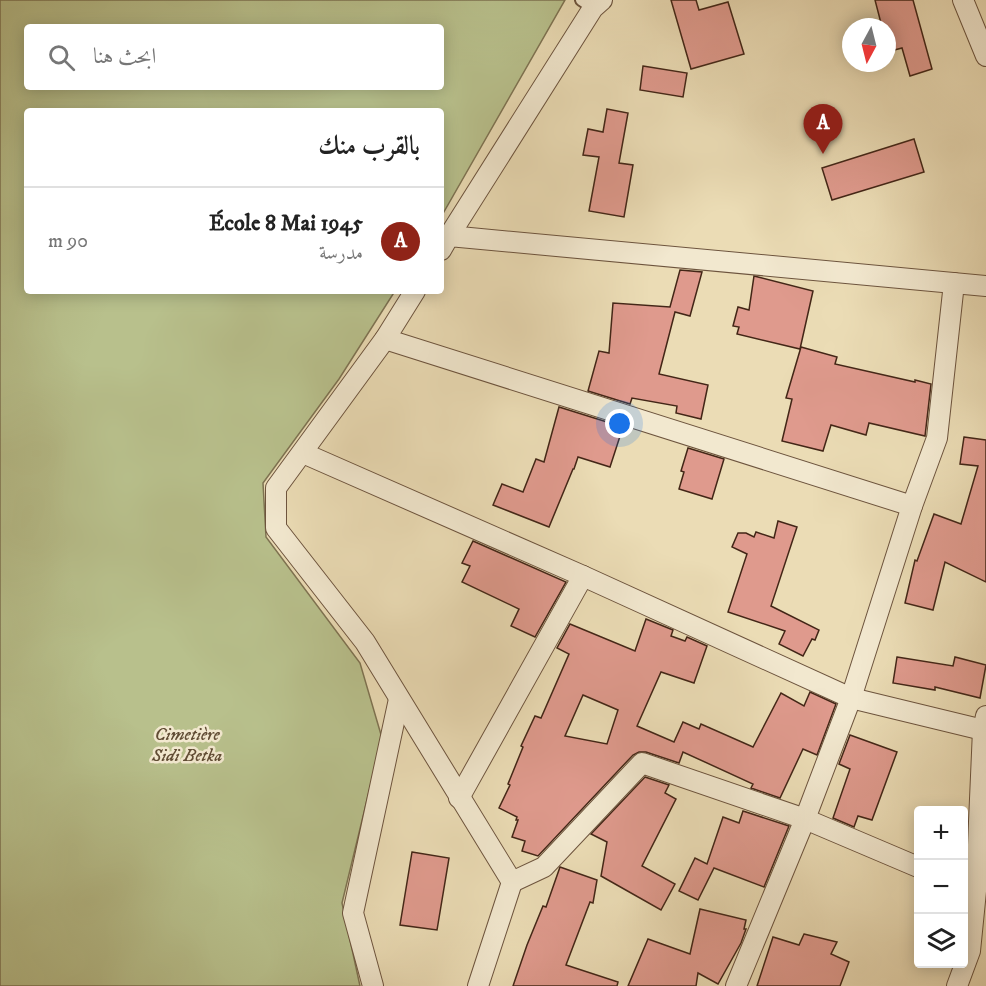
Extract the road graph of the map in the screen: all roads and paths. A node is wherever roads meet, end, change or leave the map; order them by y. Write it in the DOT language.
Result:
graph roads {
  1 [pos="963,0"];
  2 [pos="592,3"];
  3 [pos="986,56"];
  4 [pos="445,243"];
  5 [pos="954,283"];
  6 [pos="986,286"];
  7 [pos="413,294"];
  8 [pos="385,339"];
  9 [pos="303,453"];
  10 [pos="912,506"];
  11 [pos="583,576"];
  12 [pos="851,698"];
  13 [pos="399,699"];
  14 [pos="985,723"];
  15 [pos="459,798"];
  16 [pos="805,819"];
  17 [pos="914,865"];
  18 [pos="512,882"];
  19 [pos="969,889"];
  20 [pos="374,986"];
  21 [pos="478,986"];
  22 [pos="736,986"];
  23 [pos="957,986"];
  1 -- 3 [label="street"];
  2 -- 4 [label="street"];
  4 -- 5 [label="street"];
  5 -- 6 [label="street"];
  5 -- 10 [label="street"];
  7 -- 8 [label="street"];
  8 -- 9 [label="street"];
  8 -- 10 [label="street"];
  9 -- 11 [label="street"];
  9 -- 13 [label="street"];
  10 -- 12 [label="street"];
  11 -- 12 [label="street"];
  11 -- 15 [label="street"];
  12 -- 14 [label="street"];
  12 -- 16 [label="street"];
  13 -- 15 [label="street"];
  13 -- 20 [label="street"];
  14 -- 19 [label="street"];
  15 -- 18 [label="street"];
  16 -- 17 [label="street"];
  16 -- 18 [label="street"];
  16 -- 22 [label="street"];
  18 -- 21 [label="street"];
  19 -- 23 [label="street"];
}
